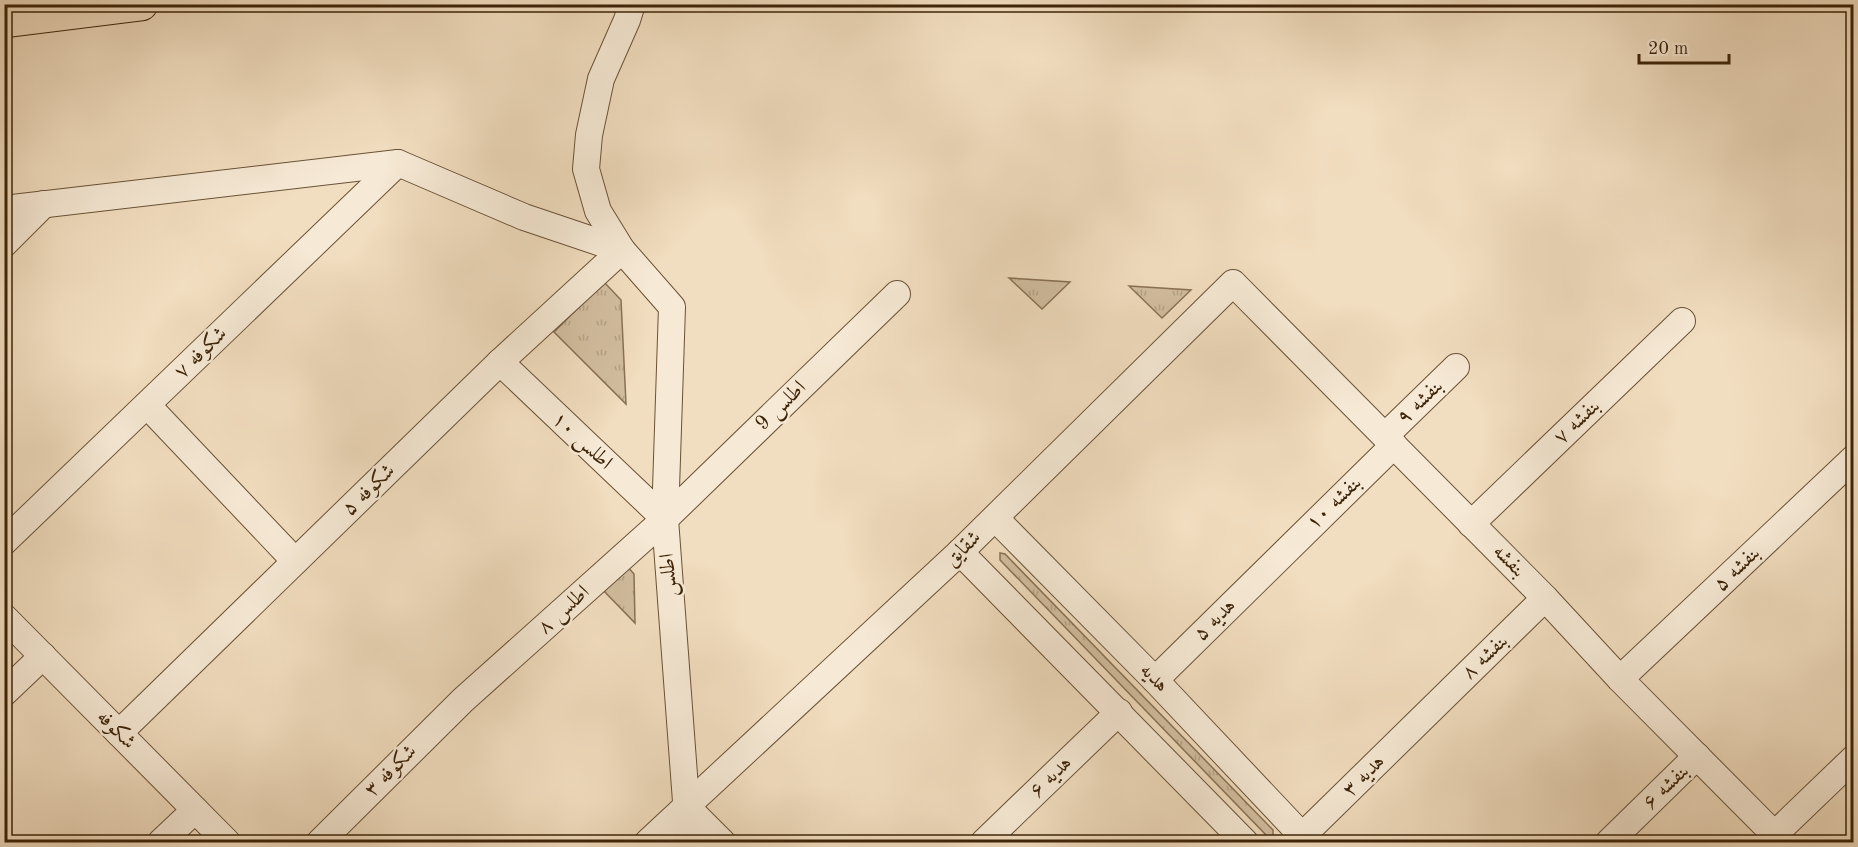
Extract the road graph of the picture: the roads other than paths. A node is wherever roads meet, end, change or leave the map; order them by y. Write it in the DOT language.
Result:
graph roads {
  1 [pos="141,4"];
  2 [pos="632,4"];
  3 [pos="90,10"];
  4 [pos="4,21"];
  5 [pos="4,31"];
  6 [pos="398,164"];
  7 [pos="44,204"];
  8 [pos="4,209"];
  9 [pos="4,244"];
  10 [pos="622,250"];
  11 [pos="1233,283"];
  12 [pos="897,294"];
  13 [pos="1682,321"];
  14 [pos="500,362"];
  15 [pos="1456,367"];
  16 [pos="147,405"];
  17 [pos="1389,441"];
  18 [pos="1854,458"];
  19 [pos="995,518"];
  20 [pos="665,519"];
  21 [pos="1471,524"];
  22 [pos="4,542"];
  23 [pos="960,552"];
  24 [pos="295,561"];
  25 [pos="1274,561"];
  26 [pos="1545,598"];
  27 [pos="4,617"];
  28 [pos="43,656"];
  29 [pos="1155,680"];
  30 [pos="1620,680"];
  31 [pos="4,693"];
  32 [pos="463,700"];
  33 [pos="1119,712"];
  34 [pos="1425,716"];
  35 [pos="119,733"];
  36 [pos="1697,756"];
  37 [pos="1854,758"];
  38 [pos="687,807"];
  39 [pos="195,810"];
  40 [pos="1778,839"];
  41 [pos="1302,841"];
  42 [pos="161,843"];
  43 [pos="227,843"];
  44 [pos="320,843"];
  45 [pos="648,843"];
  46 [pos="689,843"];
  47 [pos="722,843"];
  48 [pos="984,843"];
  49 [pos="1245,843"];
  50 [pos="1609,843"];
  1 -- 3 [label="highway"];
  2 -- 10 [label="street"];
  3 -- 4 [label="highway"];
  3 -- 5 [label="highway"];
  6 -- 7 [label="street"];
  6 -- 10 [label="street"];
  6 -- 16 [label="street, شکوفه ۷"];
  7 -- 8 [label="street"];
  7 -- 9 [label="street"];
  10 -- 14 [label="street, شکوفه ۵"];
  10 -- 20 [label="street, اطلس"];
  11 -- 17 [label="street, بنفشه"];
  11 -- 19 [label="street, شقایق"];
  12 -- 20 [label="street, اطلس 9"];
  13 -- 21 [label="street, بنفشه ۷"];
  14 -- 20 [label="street, اطلس ۱۰"];
  14 -- 24 [label="street, شکوفه ۵"];
  15 -- 17 [label="street, بنفشه ۹"];
  16 -- 22 [label="street, شکوفه ۷"];
  16 -- 24 [label="street"];
  17 -- 21 [label="street, بنفشه"];
  17 -- 25 [label="street, بنفشه ۱۰"];
  18 -- 30 [label="street, بنفشه ۵"];
  19 -- 23 [label="street, شقایق"];
  19 -- 29 [label="street, هدیه"];
  20 -- 32 [label="street, اطلس ۸"];
  20 -- 38 [label="street, اطلس"];
  21 -- 26 [label="street, بنفشه"];
  23 -- 33 [label="street"];
  23 -- 38 [label="street, شقایق"];
  24 -- 35 [label="street, شکوفه ۵"];
  25 -- 29 [label="street, هدیه ۵"];
  26 -- 30 [label="street, بنفشه"];
  26 -- 34 [label="street, بنفشه ۸"];
  27 -- 28 [label="street, شکوفه"];
  28 -- 31 [label="street"];
  28 -- 35 [label="street, شکوفه"];
  29 -- 41 [label="street, هدیه"];
  30 -- 36 [label="street, بنفشه"];
  32 -- 44 [label="street, شکوفه ۳"];
  33 -- 48 [label="street, هدیه ۶"];
  33 -- 49 [label="street"];
  34 -- 41 [label="street, هدیه ۳"];
  35 -- 39 [label="street, شکوفه"];
  36 -- 40 [label="street, بنفشه"];
  36 -- 50 [label="street, بنفشه ۶"];
  37 -- 40 [label="street"];
  38 -- 45 [label="street, شقایق"];
  38 -- 46 [label="street, اطلس"];
  38 -- 47 [label="street"];
  39 -- 42 [label="street"];
  39 -- 43 [label="street, شکوفه"];
}
